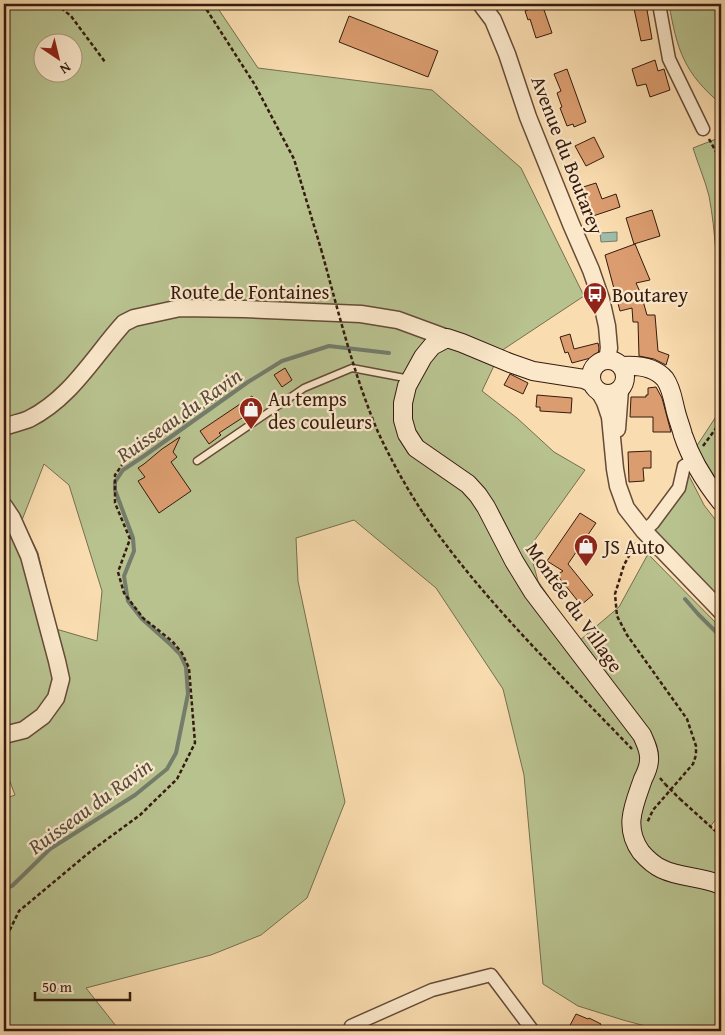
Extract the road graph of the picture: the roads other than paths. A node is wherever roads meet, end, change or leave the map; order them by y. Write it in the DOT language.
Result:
graph roads {
  1 [pos="481,4"];
  2 [pos="659,4"];
  3 [pos="703,129"];
  4 [pos="446,338"];
  5 [pos="610,376"];
  6 [pos="411,379"];
  7 [pos="4,427"];
  8 [pos="693,460"];
  9 [pos="197,461"];
  10 [pos="721,502"];
  11 [pos="4,506"];
  12 [pos="642,529"];
  13 [pos="721,611"];
  14 [pos="4,735"];
  15 [pos="721,885"];
  16 [pos="351,1026"];
  17 [pos="532,1031"];
  1 -- 5 [label="street, Avenue du Boutarey"];
  2 -- 3 [label="street"];
  4 -- 5 [label="main road"];
  4 -- 6 [label="main road, Montée du Village"];
  4 -- 7 [label="street, Route de Fontaines"];
  5 -- 8 [label="main road"];
  5 -- 12 [label="street, Avenue du Boutarey"];
  6 -- 9 [label="lane"];
  6 -- 15 [label="main road, Montée du Village"];
  8 -- 10 [label="main road"];
  8 -- 12 [label="street"];
  11 -- 14 [label="street"];
  12 -- 13 [label="street, Avenue du Boutarey"];
  16 -- 17 [label="street"];
}
